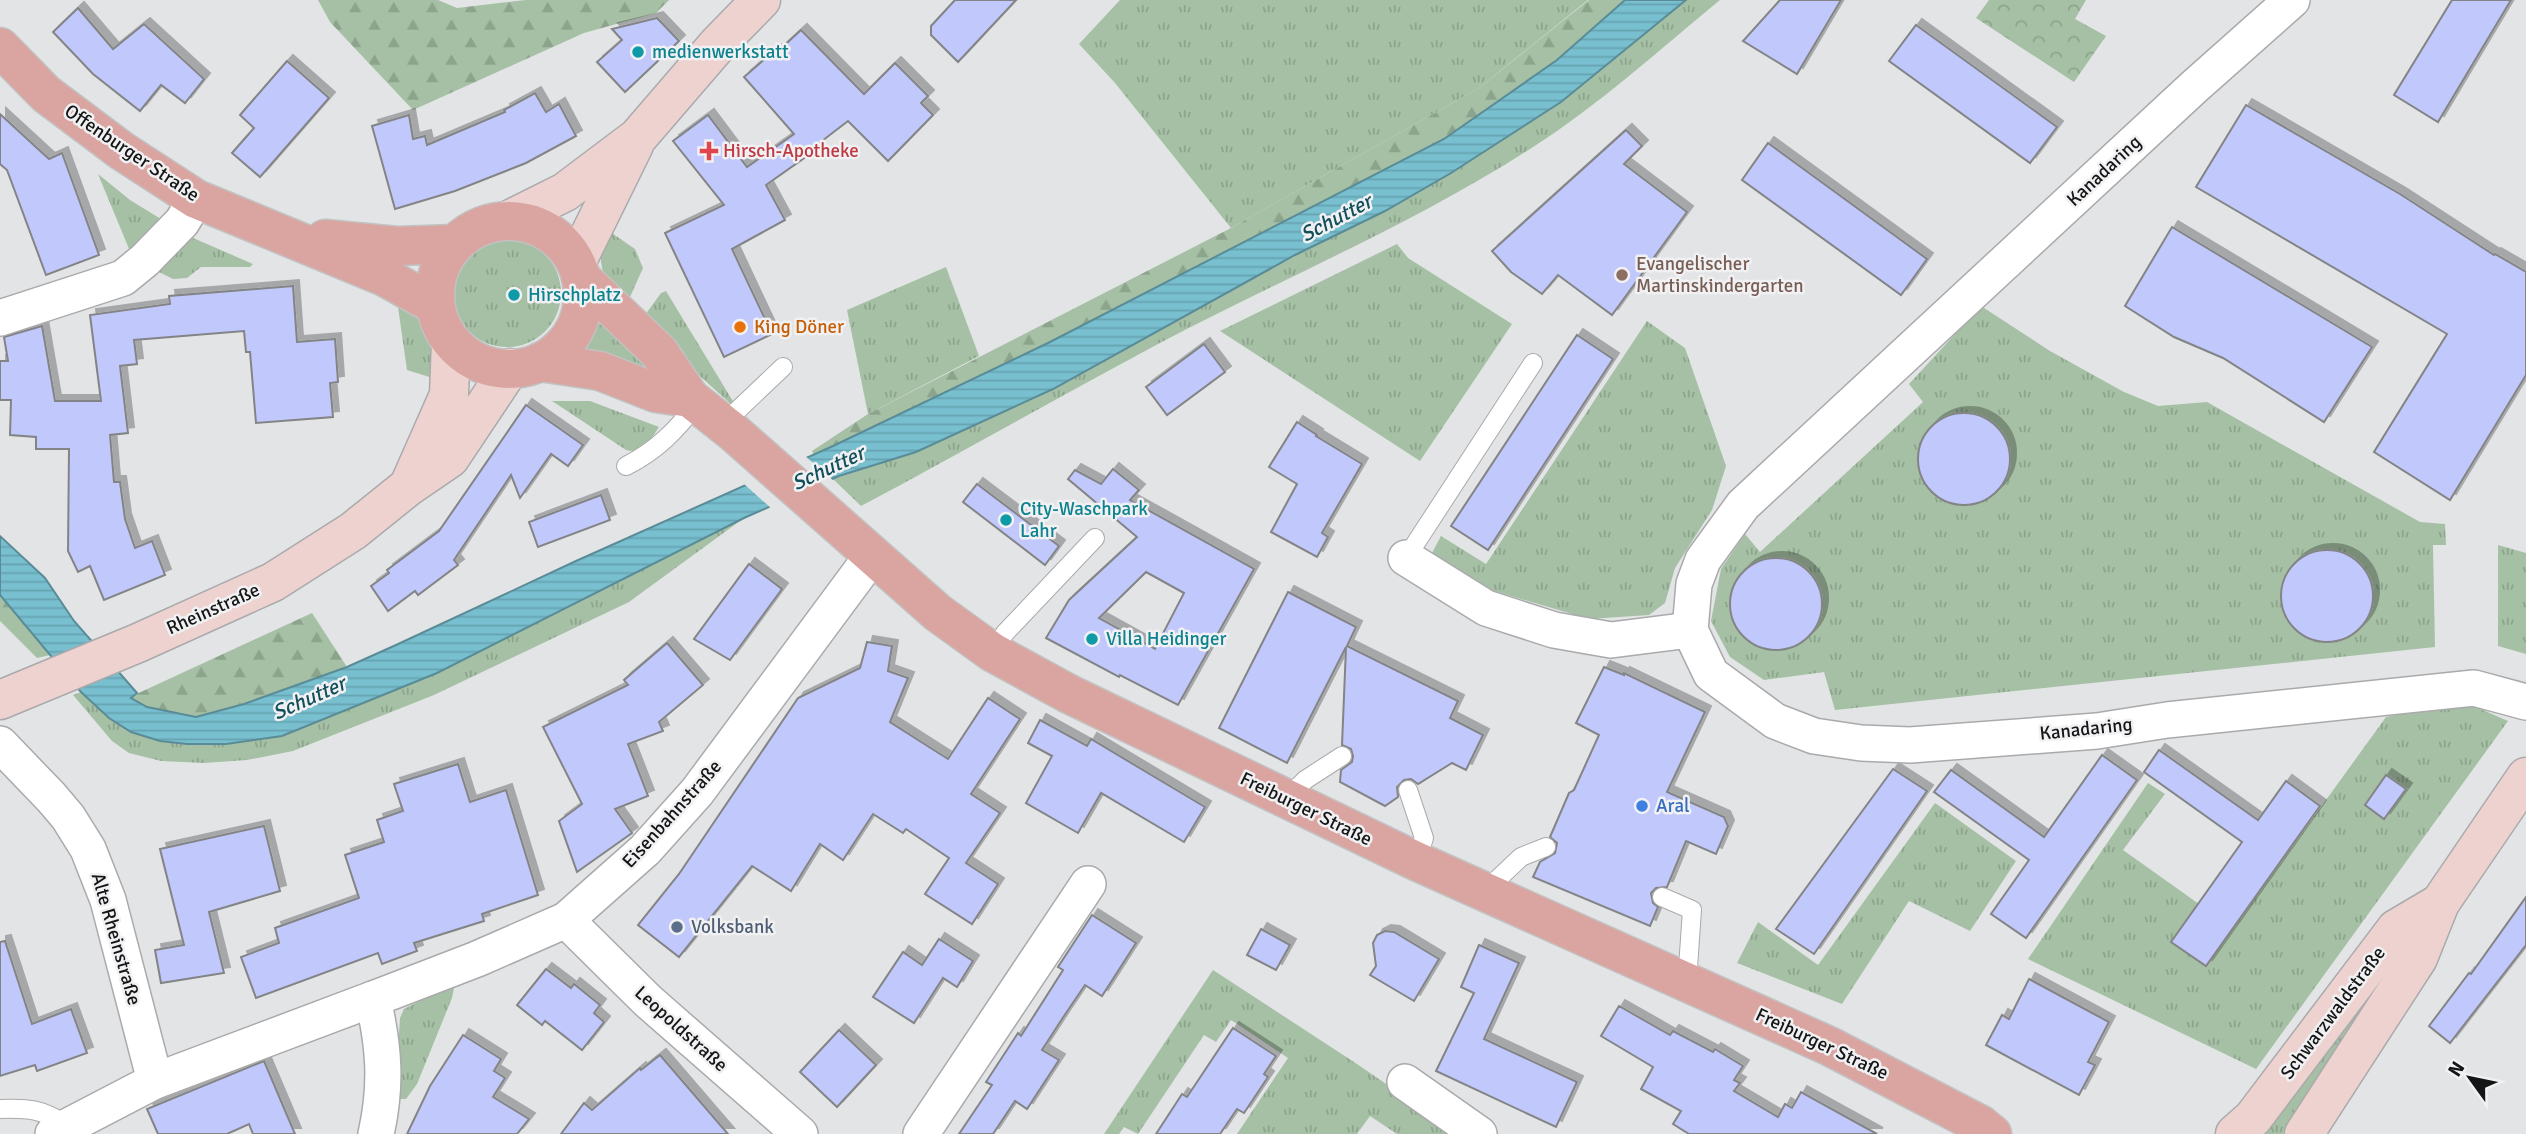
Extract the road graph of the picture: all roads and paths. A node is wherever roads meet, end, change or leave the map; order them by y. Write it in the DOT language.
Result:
graph roads {
  1 [pos="761,0"];
  2 [pos="2292,0"];
  3 [pos="0,47"];
  4 [pos="638,137"];
  5 [pos="196,199"];
  6 [pos="508,221"];
  7 [pos="281,234"];
  8 [pos="455,244"];
  9 [pos="578,270"];
  10 [pos="435,305"];
  11 [pos="0,318"];
  12 [pos="451,342"];
  13 [pos="1533,363"];
  14 [pos="525,365"];
  15 [pos="783,367"];
  16 [pos="711,414"];
  17 [pos="626,466"];
  18 [pos="409,486"];
  19 [pos="1095,538"];
  20 [pos="872,556"];
  21 [pos="1406,558"];
  22 [pos="1690,630"];
  23 [pos="992,652"];
  24 [pos="0,700"];
  25 [pos="2526,702"];
  26 [pos="0,744"];
  27 [pos="1342,756"];
  28 [pos="2526,777"];
  29 [pos="1408,790"];
  30 [pos="1286,799"];
  31 [pos="1546,847"];
  32 [pos="1416,861"];
  33 [pos="1088,884"];
  34 [pos="1484,892"];
  35 [pos="1662,897"];
  36 [pos="2440,903"];
  37 [pos="566,920"];
  38 [pos="1687,982"];
  39 [pos="373,999"];
  40 [pos="155,1081"];
  41 [pos="1405,1082"];
  42 [pos="0,1109"];
  43 [pos="60,1129"];
  44 [pos="1986,1130"];
  45 [pos="376,1134"];
  46 [pos="800,1134"];
  47 [pos="921,1134"];
  48 [pos="1479,1134"];
  49 [pos="2024,1134"];
  50 [pos="2235,1134"];
  51 [pos="2304,1134"];
  1 -- 4 [label="street"];
  2 -- 22 [label="street, Kanadaring"];
  3 -- 5 [label="main road, Offenburger Straße"];
  4 -- 6 [label="street"];
  4 -- 9 [label="street"];
  5 -- 7 [label="main road, Offenburger Straße"];
  5 -- 11 [label="street"];
  6 -- 8 [label="main road"];
  6 -- 9 [label="main road"];
  7 -- 8 [label="main road, Offenburger Straße"];
  7 -- 10 [label="main road, Offenburger Straße"];
  8 -- 10 [label="main road"];
  9 -- 14 [label="main road"];
  9 -- 16 [label="main road, Freiburger Straße"];
  10 -- 12 [label="main road"];
  12 -- 14 [label="main road"];
  12 -- 18 [label="street, Rheinstraße"];
  13 -- 21 [label="lane"];
  14 -- 16 [label="main road"];
  14 -- 18 [label="street, Rheinstraße"];
  15 -- 16 [label="lane"];
  16 -- 17 [label="lane"];
  16 -- 20 [label="main road, Freiburger Straße"];
  18 -- 24 [label="street, Rheinstraße"];
  19 -- 23 [label="lane"];
  20 -- 23 [label="main road, Freiburger Straße"];
  20 -- 37 [label="street, Eisenbahnstraße"];
  21 -- 22 [label="street"];
  22 -- 25 [label="street, Kanadaring"];
  23 -- 30 [label="main road, Freiburger Straße"];
  26 -- 40 [label="street, Alte Rheinstraße"];
  27 -- 30 [label="lane"];
  28 -- 36 [label="street, Schwarzwaldstraße"];
  29 -- 32 [label="lane"];
  30 -- 32 [label="main road, Freiburger Straße"];
  31 -- 34 [label="lane"];
  32 -- 34 [label="main road, Freiburger Straße"];
  33 -- 47 [label="street"];
  34 -- 38 [label="main road, Freiburger Straße"];
  35 -- 38 [label="lane"];
  36 -- 50 [label="street, Schwarzwaldstraße"];
  36 -- 51 [label="street, Schwarzwaldstraße"];
  37 -- 39 [label="street, Eisenbahnstraße"];
  37 -- 46 [label="street, Leopoldstraße"];
  38 -- 44 [label="main road, Freiburger Straße"];
  39 -- 40 [label="street"];
  39 -- 45 [label="street"];
  40 -- 43 [label="street"];
  41 -- 48 [label="street"];
  42 -- 43 [label="lane"];
  44 -- 49 [label="main road, Freiburger Straße"];
}
